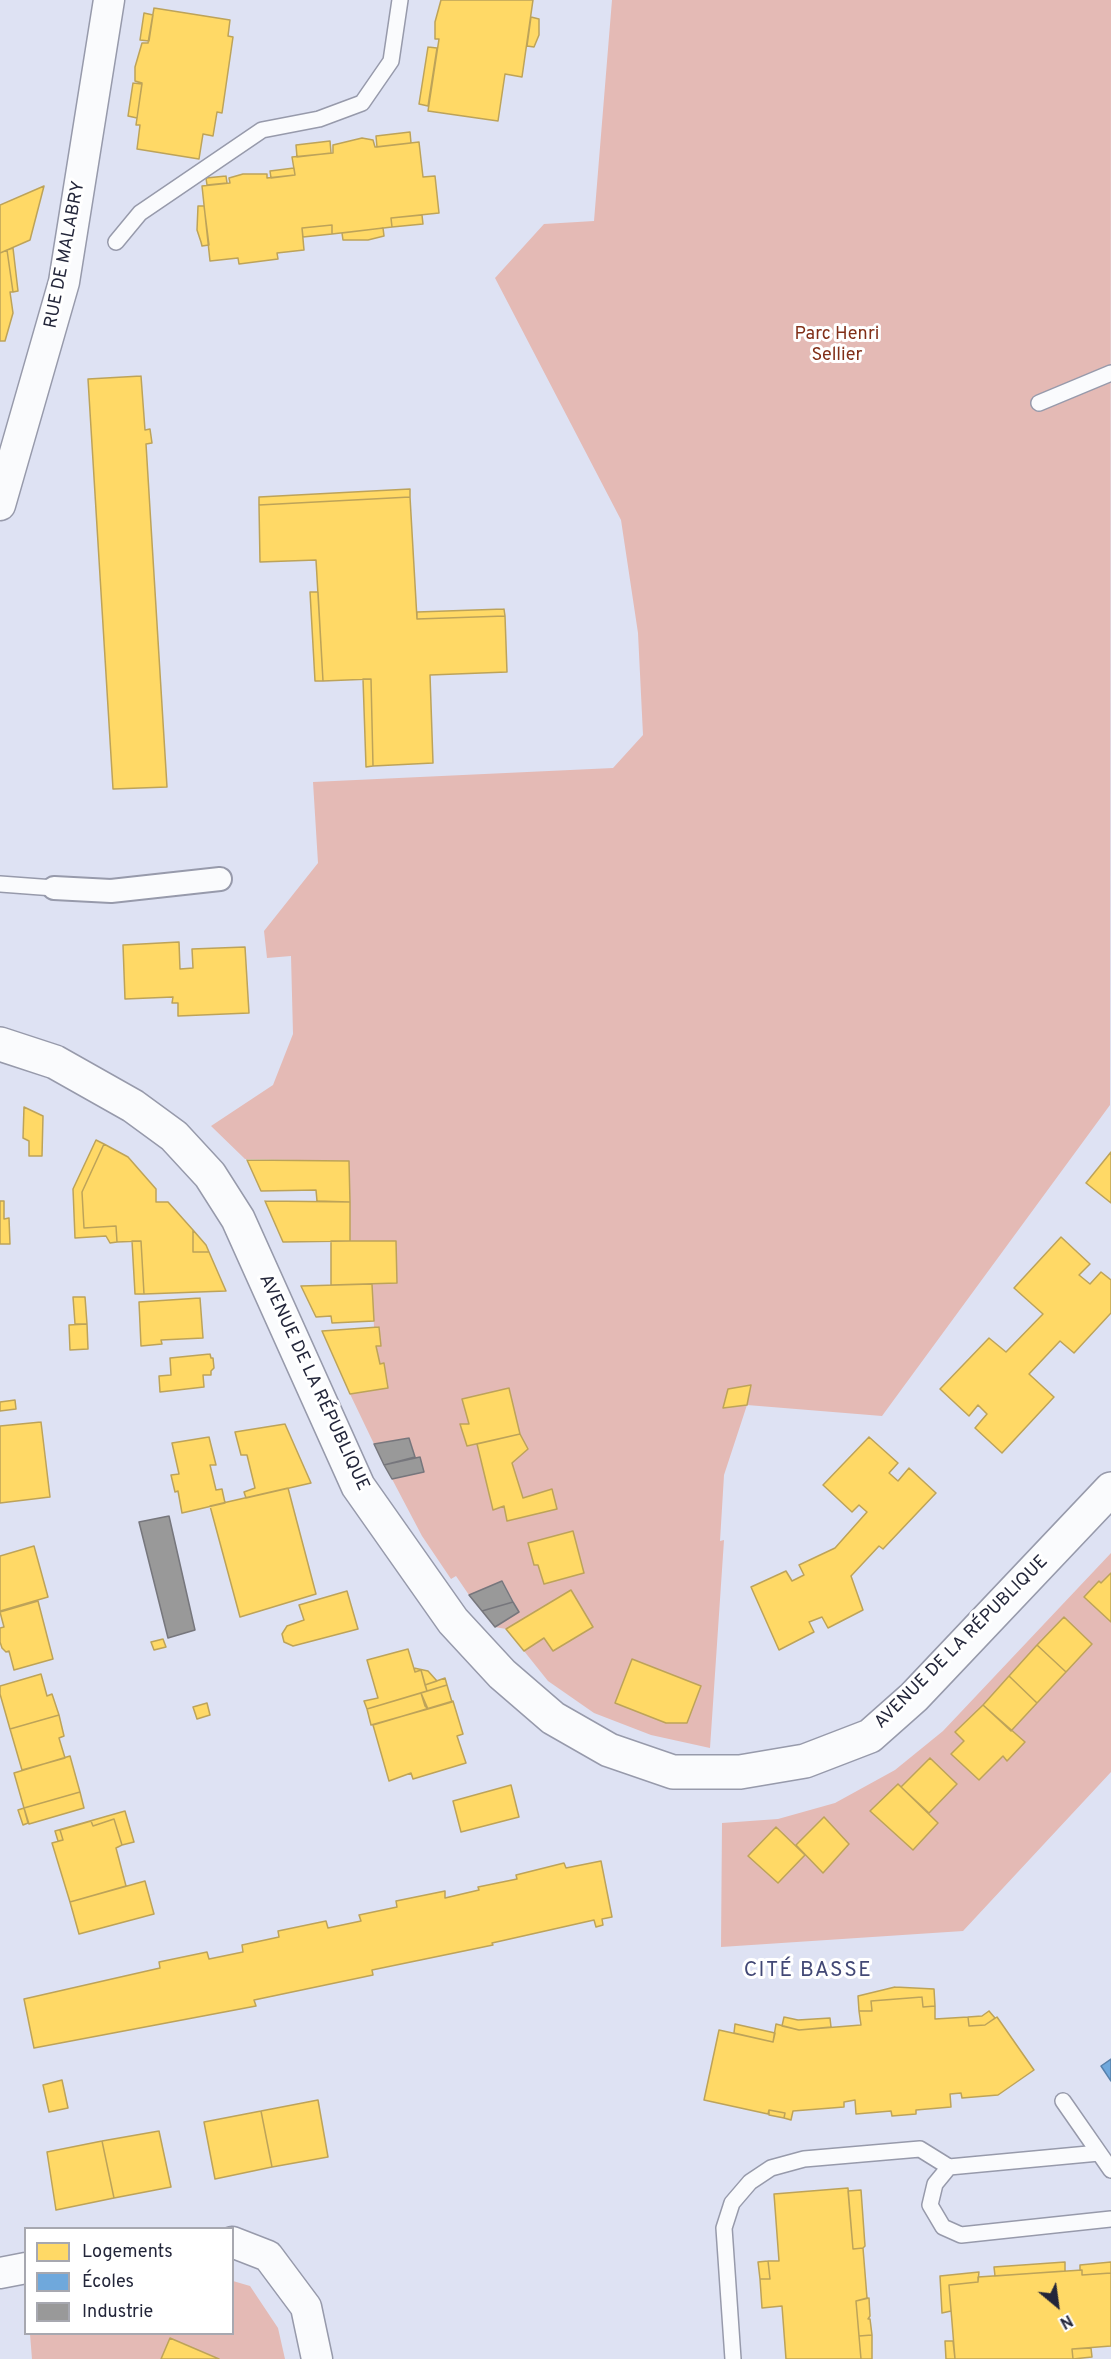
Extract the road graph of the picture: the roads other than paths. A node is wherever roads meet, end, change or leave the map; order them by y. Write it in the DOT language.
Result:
graph roads {
  1 [pos="109,0"];
  2 [pos="400,0"];
  3 [pos="116,242"];
  4 [pos="1111,373"];
  5 [pos="1039,403"];
  6 [pos="0,505"];
  7 [pos="220,879"];
  8 [pos="0,884"];
  9 [pos="54,888"];
  10 [pos="0,1044"];
  11 [pos="1111,1489"];
  12 [pos="1063,2101"];
  13 [pos="1099,2153"];
  14 [pos="949,2167"];
  15 [pos="1111,2170"];
  16 [pos="1111,2219"];
  17 [pos="234,2243"];
  18 [pos="24,2268"];
  19 [pos="0,2273"];
  20 [pos="317,2359"];
  21 [pos="733,2359"];
  1 -- 6 [label="street, RUE DE MALABRY"];
  2 -- 3 [label="lane"];
  4 -- 5 [label="lane"];
  7 -- 9 [label="street"];
  8 -- 9 [label="lane"];
  10 -- 11 [label="street, AVENUE DE LA RÉPUBLIQUE"];
  12 -- 13 [label="lane"];
  13 -- 14 [label="lane"];
  13 -- 15 [label="lane"];
  14 -- 16 [label="lane"];
  14 -- 21 [label="lane"];
  17 -- 20 [label="street"];
  18 -- 19 [label="street"];
}
